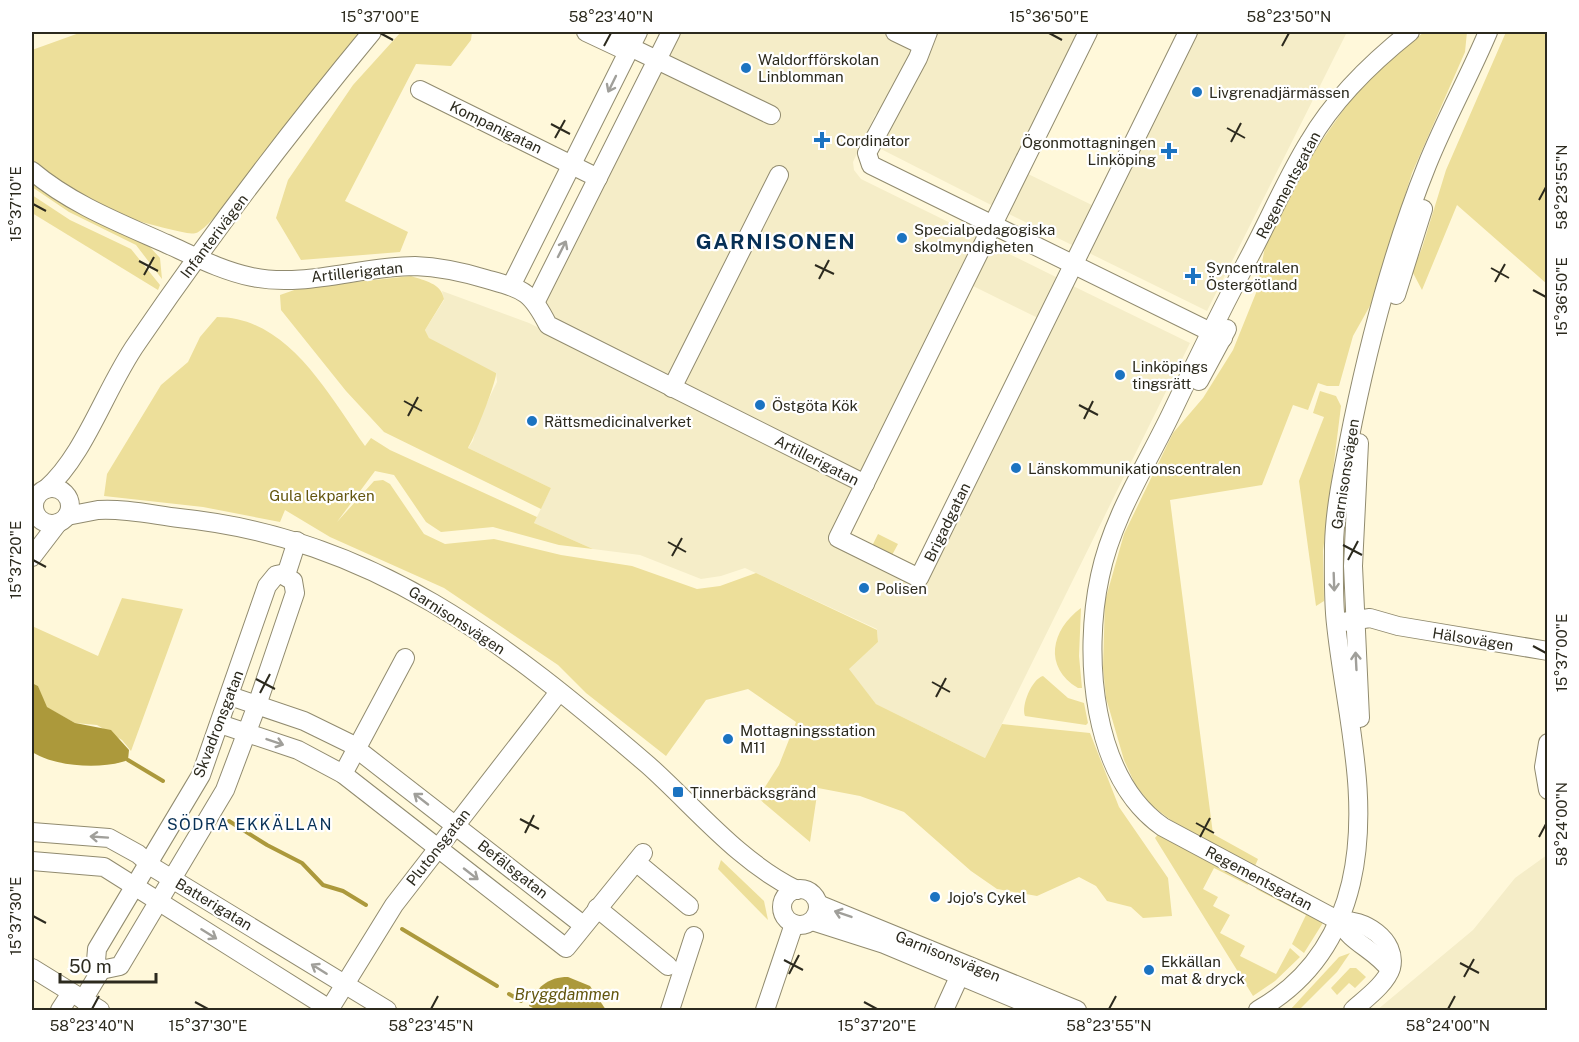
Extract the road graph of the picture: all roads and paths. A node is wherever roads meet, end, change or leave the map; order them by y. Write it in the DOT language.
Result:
graph roads {
  1 [pos="372,32"];
  2 [pos="590,32"];
  3 [pos="615,32"];
  4 [pos="671,32"];
  5 [pos="895,32"];
  6 [pos="1088,32"];
  7 [pos="1188,32"];
  8 [pos="1410,32"];
  9 [pos="1488,32"];
  10 [pos="1499,32"];
  11 [pos="925,38"];
  12 [pos="634,39"];
  13 [pos="657,60"];
  14 [pos="420,90"];
  15 [pos="771,114"];
  16 [pos="572,165"];
  17 [pos="32,171"];
  18 [pos="779,175"];
  19 [pos="598,178"];
  20 [pos="993,225"];
  21 [pos="198,258"];
  22 [pos="1073,266"];
  23 [pos="511,286"];
  24 [pos="536,301"];
  25 [pos="1217,336"];
  26 [pos="672,388"];
  27 [pos="76,454"];
  28 [pos="865,484"];
  29 [pos="39,492"];
  30 [pos="67,496"];
  31 [pos="100,510"];
  32 [pos="36,516"];
  33 [pos="62,520"];
  34 [pos="297,541"];
  35 [pos="32,551"];
  36 [pos="32,556"];
  37 [pos="286,575"];
  38 [pos="1336,622"];
  39 [pos="1354,622"];
  40 [pos="1548,651"];
  41 [pos="405,658"];
  42 [pos="559,692"];
  43 [pos="230,696"];
  44 [pos="257,705"];
  45 [pos="220,724"];
  46 [pos="247,733"];
  47 [pos="1548,743"];
  48 [pos="357,748"];
  49 [pos="343,774"];
  50 [pos="1548,790"];
  51 [pos="455,824"];
  52 [pos="32,832"];
  53 [pos="438,848"];
  54 [pos="750,859"];
  55 [pos="32,861"];
  56 [pos="149,864"];
  57 [pos="173,880"];
  58 [pos="134,886"];
  59 [pos="797,890"];
  60 [pos="159,903"];
  61 [pos="782,905"];
  62 [pos="689,906"];
  63 [pos="597,909"];
  64 [pos="808,916"];
  65 [pos="1346,924"];
  66 [pos="583,925"];
  67 [pos="694,936"];
  68 [pos="668,966"];
  69 [pos="32,968"];
  70 [pos="962,969"];
  71 [pos="101,970"];
  72 [pos="345,984"];
  73 [pos="77,996"];
  74 [pos="330,1010"];
  75 [pos="1259,1010"];
  76 [pos="60,1011"];
  77 [pos="100,1011"];
  78 [pos="387,1011"];
  79 [pos="670,1011"];
  80 [pos="765,1011"];
  81 [pos="944,1011"];
  82 [pos="1042,1011"];
  83 [pos="1077,1011"];
  84 [pos="1280,1011"];
  85 [pos="1353,1011"];
  1 -- 21 [label="street, Infanterivägen"];
  2 -- 12 [label="street"];
  3 -- 12 [label="street"];
  4 -- 13 [label="street"];
  5 -- 11 [label="street"];
  6 -- 20 [label="street, Brigadgatan"];
  7 -- 22 [label="street, Brigadgatan"];
  8 -- 25 [label="street, Regementsgatan"];
  9 -- 38 [label="street, Garnisonsvägen, one-way"];
  10 -- 39 [label="street, Garnisonsvägen"];
  11 -- 20 [label="street"];
  12 -- 13 [label="street"];
  12 -- 16 [label="street, one-way"];
  13 -- 15 [label="street"];
  13 -- 19 [label="street"];
  14 -- 16 [label="street, Kompanigatan"];
  16 -- 19 [label="street, Kompanigatan"];
  16 -- 23 [label="street"];
  17 -- 21 [label="street, Artillerigatan"];
  18 -- 26 [label="street"];
  24 -- 19 [label="street, one-way"];
  20 -- 22 [label="street"];
  20 -- 28 [label="street, Brigadgatan"];
  21 -- 23 [label="street, Artillerigatan"];
  21 -- 27 [label="street, Infanterivägen"];
  22 -- 25 [label="street"];
  22 -- 28 [label="street, Brigadgatan"];
  23 -- 24 [label="street, Artillerigatan"];
  24 -- 26 [label="street, Artillerigatan"];
  25 -- 65 [label="street, Regementsgatan"];
  26 -- 28 [label="street, Artillerigatan"];
  27 -- 29 [label="street, Infanterivägen"];
  27 -- 30 [label="street, Infanterivägen"];
  29 -- 30 [label="street"];
  29 -- 32 [label="street"];
  30 -- 31 [label="street, Garnisonsvägen"];
  30 -- 33 [label="street"];
  31 -- 33 [label="street, Garnisonsvägen"];
  31 -- 34 [label="street, Garnisonsvägen"];
  32 -- 33 [label="street"];
  32 -- 35 [label="street"];
  33 -- 36 [label="street"];
  34 -- 37 [label="street"];
  34 -- 42 [label="street, Garnisonsvägen"];
  37 -- 43 [label="street, Skvadronsgatan"];
  37 -- 44 [label="street, Skvadronsgatan"];
  38 -- 39 [label="street, Hälsovägen"];
  38 -- 65 [label="street, Garnisonsvägen"];
  39 -- 40 [label="street, Hälsovägen"];
  65 -- 39 [label="street, Garnisonsvägen, one-way"];
  41 -- 48 [label="street"];
  42 -- 51 [label="street, Plutonsgatan"];
  42 -- 54 [label="street, Garnisonsvägen"];
  43 -- 44 [label="street, Befälsgatan"];
  43 -- 45 [label="street, Skvadronsgatan"];
  44 -- 46 [label="street, Skvadronsgatan"];
  44 -- 48 [label="street, Befälsgatan"];
  45 -- 46 [label="street, Befälsgatan"];
  45 -- 56 [label="street, Skvadronsgatan"];
  46 -- 49 [label="street, Befälsgatan, one-way"];
  46 -- 57 [label="street, Skvadronsgatan"];
  47 -- 50 [label="street"];
  48 -- 49 [label="street"];
  51 -- 48 [label="street, Befälsgatan, one-way"];
  49 -- 53 [label="street, Befälsgatan"];
  51 -- 53 [label="street, Plutonsgatan"];
  51 -- 66 [label="street, Befälsgatan"];
  56 -- 52 [label="street, Batterigatan, one-way"];
  53 -- 66 [label="street, Befälsgatan, one-way"];
  53 -- 72 [label="street, Plutonsgatan"];
  54 -- 59 [label="street, Garnisonsvägen"];
  54 -- 61 [label="street, Garnisonsvägen"];
  55 -- 58 [label="street, Batterigatan"];
  56 -- 57 [label="street, Batterigatan"];
  56 -- 58 [label="street, Skvadronsgatan"];
  57 -- 60 [label="street, Skvadronsgatan"];
  72 -- 57 [label="street, Batterigatan, one-way"];
  58 -- 60 [label="street, Batterigatan"];
  58 -- 71 [label="street, Skvadronsgatan"];
  59 -- 61 [label="street"];
  59 -- 64 [label="street, Garnisonsvägen"];
  60 -- 71 [label="street, Skvadronsgatan"];
  60 -- 74 [label="street, Batterigatan, one-way"];
  61 -- 64 [label="street, Garnisonsvägen"];
  62 -- 63 [label="street"];
  63 -- 66 [label="street"];
  63 -- 68 [label="street"];
  64 -- 70 [label="street, Garnisonsvägen"];
  64 -- 80 [label="street"];
  65 -- 75 [label="street, Garnisonsvägen"];
  65 -- 84 [label="street, Garnisonsvägen"];
  65 -- 85 [label="street, Regementsgatan"];
  67 -- 79 [label="street"];
  69 -- 73 [label="street"];
  70 -- 81 [label="street"];
  70 -- 82 [label="street, Garnisonsvägen"];
  70 -- 83 [label="street, Garnisonsvägen"];
  71 -- 73 [label="street"];
  72 -- 74 [label="street, Plutonsgatan"];
  72 -- 78 [label="street, Batterigatan"];
  73 -- 76 [label="street"];
  73 -- 77 [label="street"];
}
